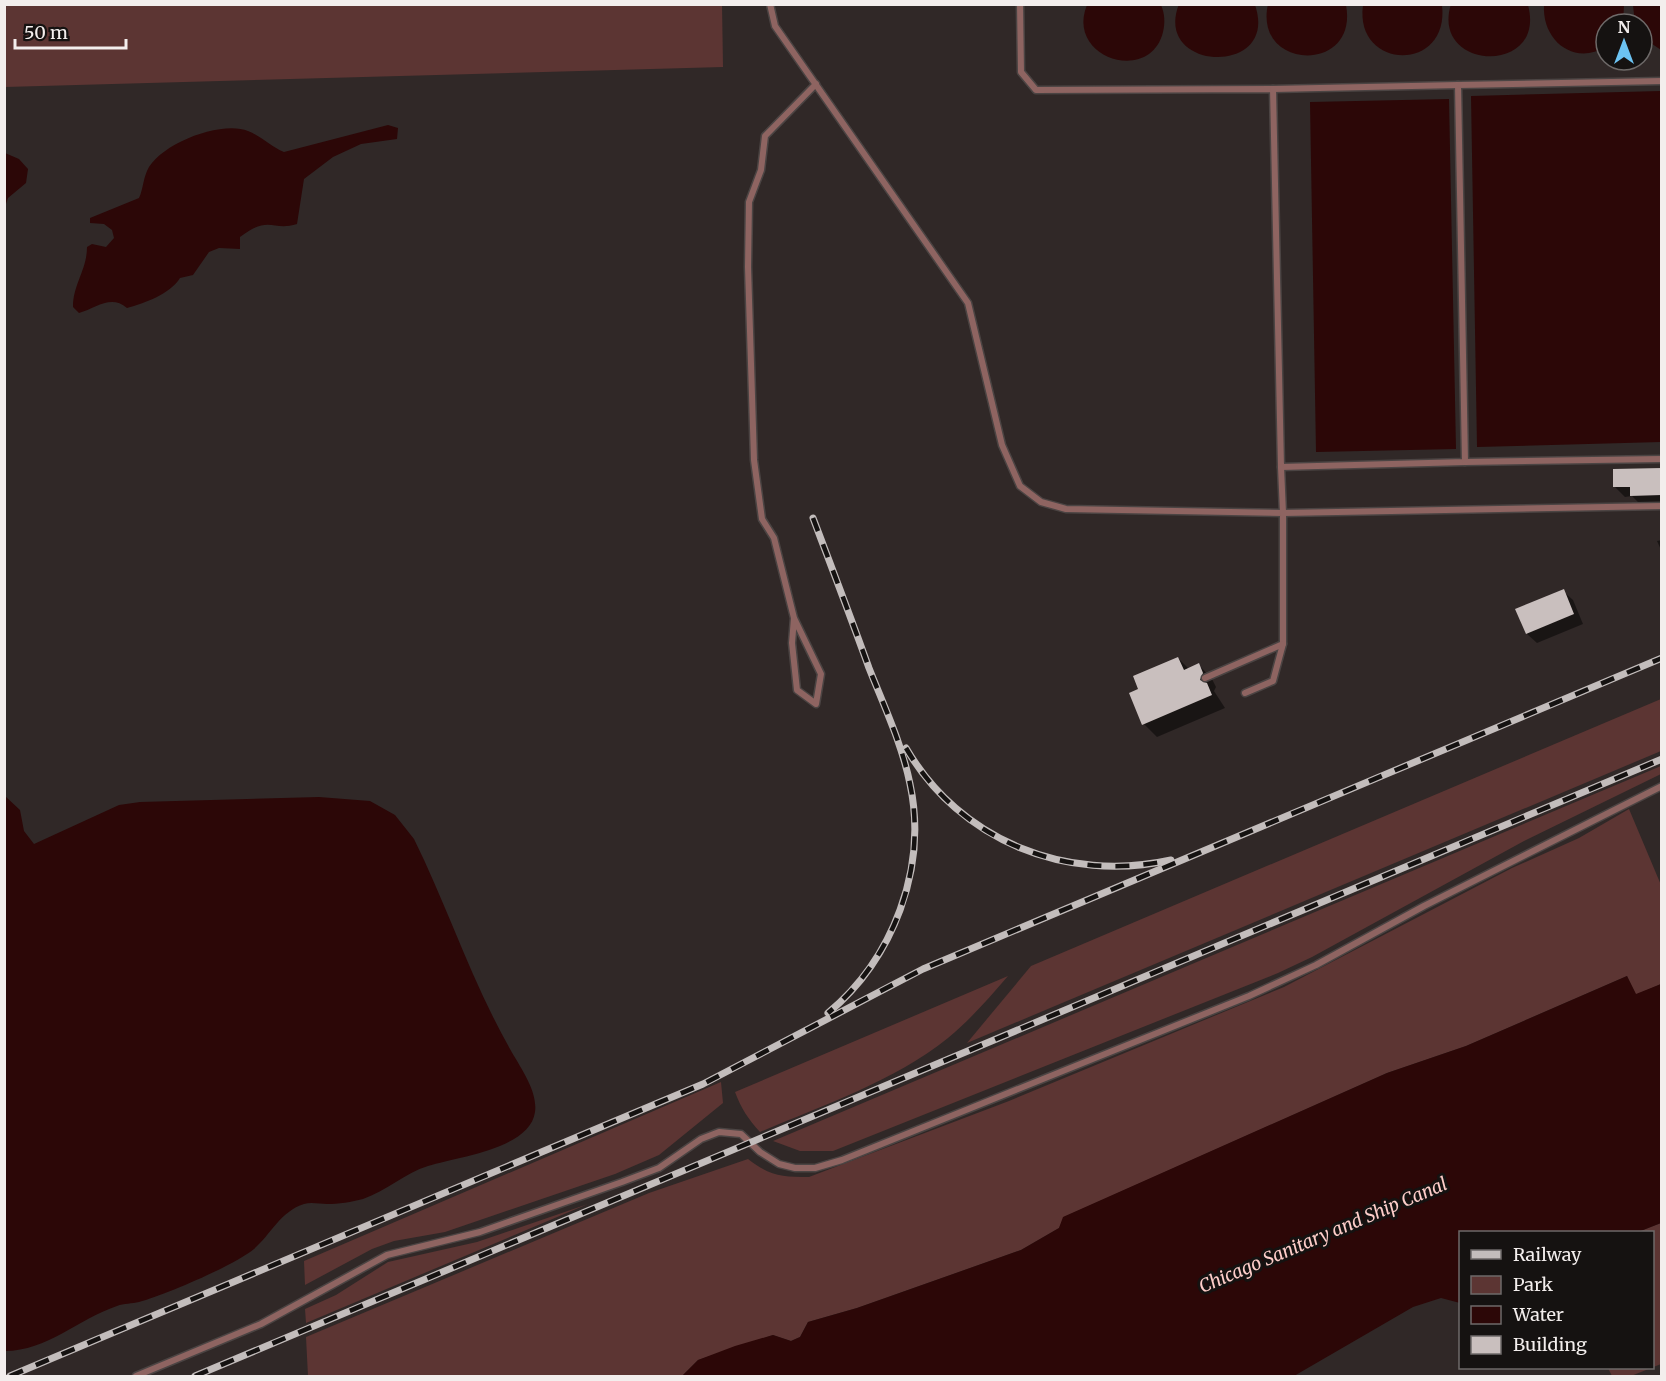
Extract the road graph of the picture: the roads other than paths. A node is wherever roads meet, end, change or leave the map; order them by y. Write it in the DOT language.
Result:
graph roads {
  1 [pos="771,4"];
  2 [pos="1020,4"];
  3 [pos="1662,81"];
  4 [pos="816,84"];
  5 [pos="1458,85"];
  6 [pos="1273,89"];
  7 [pos="1662,459"];
  8 [pos="1466,462"];
  9 [pos="1281,467"];
  10 [pos="1662,506"];
  11 [pos="1283,513"];
  12 [pos="794,618"];
  13 [pos="1283,644"];
  14 [pos="1205,678"];
  15 [pos="1245,693"];
  16 [pos="1662,786"];
  17 [pos="136,1377"];
  1 -- 4 [label="lane"];
  2 -- 6 [label="lane"];
  3 -- 5 [label="lane"];
  4 -- 11 [label="lane"];
  4 -- 12 [label="lane"];
  5 -- 6 [label="lane"];
  5 -- 8 [label="lane"];
  6 -- 9 [label="lane"];
  7 -- 8 [label="lane"];
  8 -- 9 [label="lane"];
  9 -- 11 [label="lane"];
  10 -- 11 [label="lane"];
  11 -- 13 [label="lane"];
  12 -- 12 [label="lane"];
  13 -- 14 [label="lane"];
  13 -- 15 [label="lane"];
  16 -- 17 [label="lane"];
}
